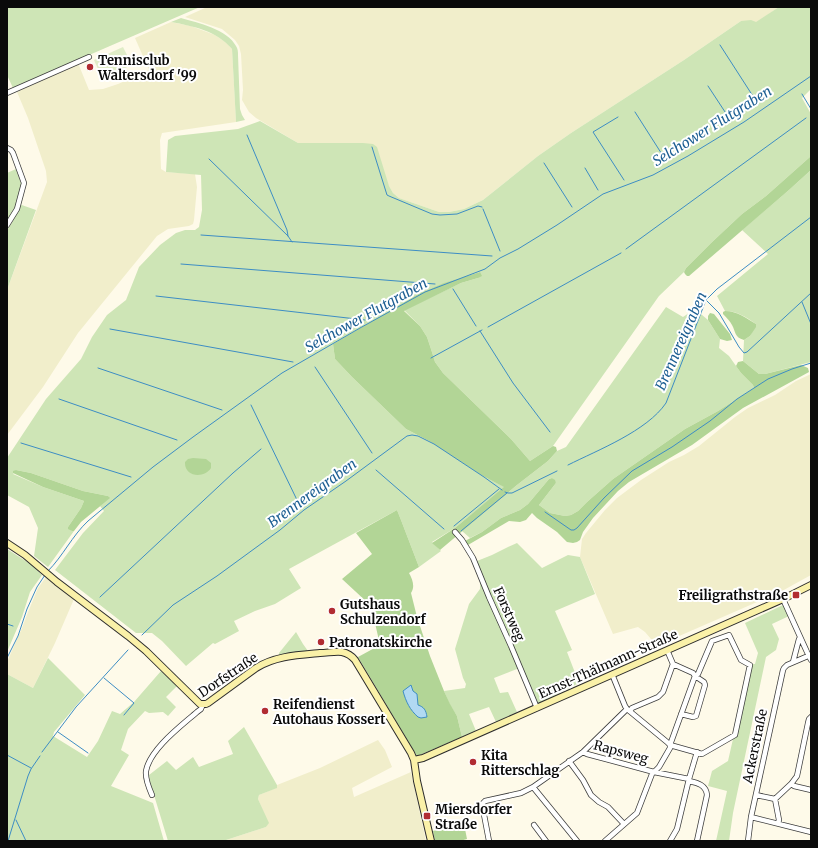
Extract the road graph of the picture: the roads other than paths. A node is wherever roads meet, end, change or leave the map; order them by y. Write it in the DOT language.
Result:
graph roads {
  1 [pos="89,57"];
  2 [pos="7,93"];
  3 [pos="7,148"];
  4 [pos="9,218"];
  5 [pos="7,225"];
  6 [pos="455,532"];
  7 [pos="7,543"];
  8 [pos="810,588"];
  9 [pos="783,599"];
  10 [pos="800,638"];
  11 [pos="667,650"];
  12 [pos="810,658"];
  13 [pos="793,662"];
  14 [pos="673,664"];
  15 [pos="612,674"];
  16 [pos="695,676"];
  17 [pos="203,704"];
  18 [pos="537,708"];
  19 [pos="629,710"];
  20 [pos="681,714"];
  21 [pos="811,717"];
  22 [pos="670,745"];
  23 [pos="583,752"];
  24 [pos="697,752"];
  25 [pos="414,760"];
  26 [pos="569,761"];
  27 [pos="654,772"];
  28 [pos="689,780"];
  29 [pos="791,784"];
  30 [pos="533,787"];
  31 [pos="811,790"];
  32 [pos="756,795"];
  33 [pos="152,796"];
  34 [pos="775,799"];
  35 [pos="751,817"];
  36 [pos="778,823"];
  37 [pos="624,824"];
  38 [pos="534,825"];
  39 [pos="811,832"];
  40 [pos="431,841"];
  41 [pos="489,841"];
  42 [pos="546,841"];
  43 [pos="577,841"];
  44 [pos="605,841"];
  45 [pos="670,841"];
  46 [pos="697,841"];
  47 [pos="748,841"];
  1 -- 2 [label="street"];
  3 -- 4 [label="street"];
  4 -- 5 [label="street"];
  6 -- 18 [label="street, Forstweg"];
  7 -- 17 [label="street"];
  8 -- 9 [label="street, Ernst-Thälmann-Straße"];
  9 -- 10 [label="street"];
  9 -- 11 [label="street, Ernst-Thälmann-Straße"];
  10 -- 12 [label="street"];
  10 -- 13 [label="street, Ackerstraße"];
  11 -- 14 [label="street"];
  11 -- 15 [label="street, Ernst-Thälmann-Straße"];
  12 -- 13 [label="street"];
  13 -- 32 [label="street, Ackerstraße"];
  14 -- 16 [label="street"];
  14 -- 19 [label="street"];
  15 -- 18 [label="street, Ernst-Thälmann-Straße"];
  15 -- 19 [label="street"];
  16 -- 20 [label="street"];
  16 -- 20 [label="street"];
  16 -- 24 [label="street"];
  17 -- 25 [label="street, Dorfstraße"];
  17 -- 33 [label="street, Dorfstraße"];
  18 -- 25 [label="street, Ernst-Thälmann-Straße"];
  19 -- 22 [label="street"];
  19 -- 23 [label="street"];
  20 -- 22 [label="street"];
  21 -- 29 [label="street"];
  22 -- 24 [label="street"];
  22 -- 27 [label="street"];
  23 -- 26 [label="street"];
  23 -- 27 [label="street, Rapsweg"];
  24 -- 28 [label="street"];
  25 -- 40 [label="street"];
  26 -- 30 [label="street"];
  26 -- 37 [label="street"];
  27 -- 28 [label="street, Rapsweg"];
  27 -- 37 [label="street"];
  28 -- 45 [label="street"];
  28 -- 46 [label="street, Rapsweg"];
  29 -- 31 [label="street"];
  29 -- 34 [label="street"];
  30 -- 41 [label="street"];
  30 -- 43 [label="street"];
  32 -- 34 [label="street"];
  32 -- 35 [label="street, Ackerstraße"];
  34 -- 36 [label="street"];
  35 -- 36 [label="street"];
  35 -- 47 [label="street, Ackerstraße"];
  36 -- 39 [label="street"];
  37 -- 44 [label="street"];
  38 -- 42 [label="street"];
}
